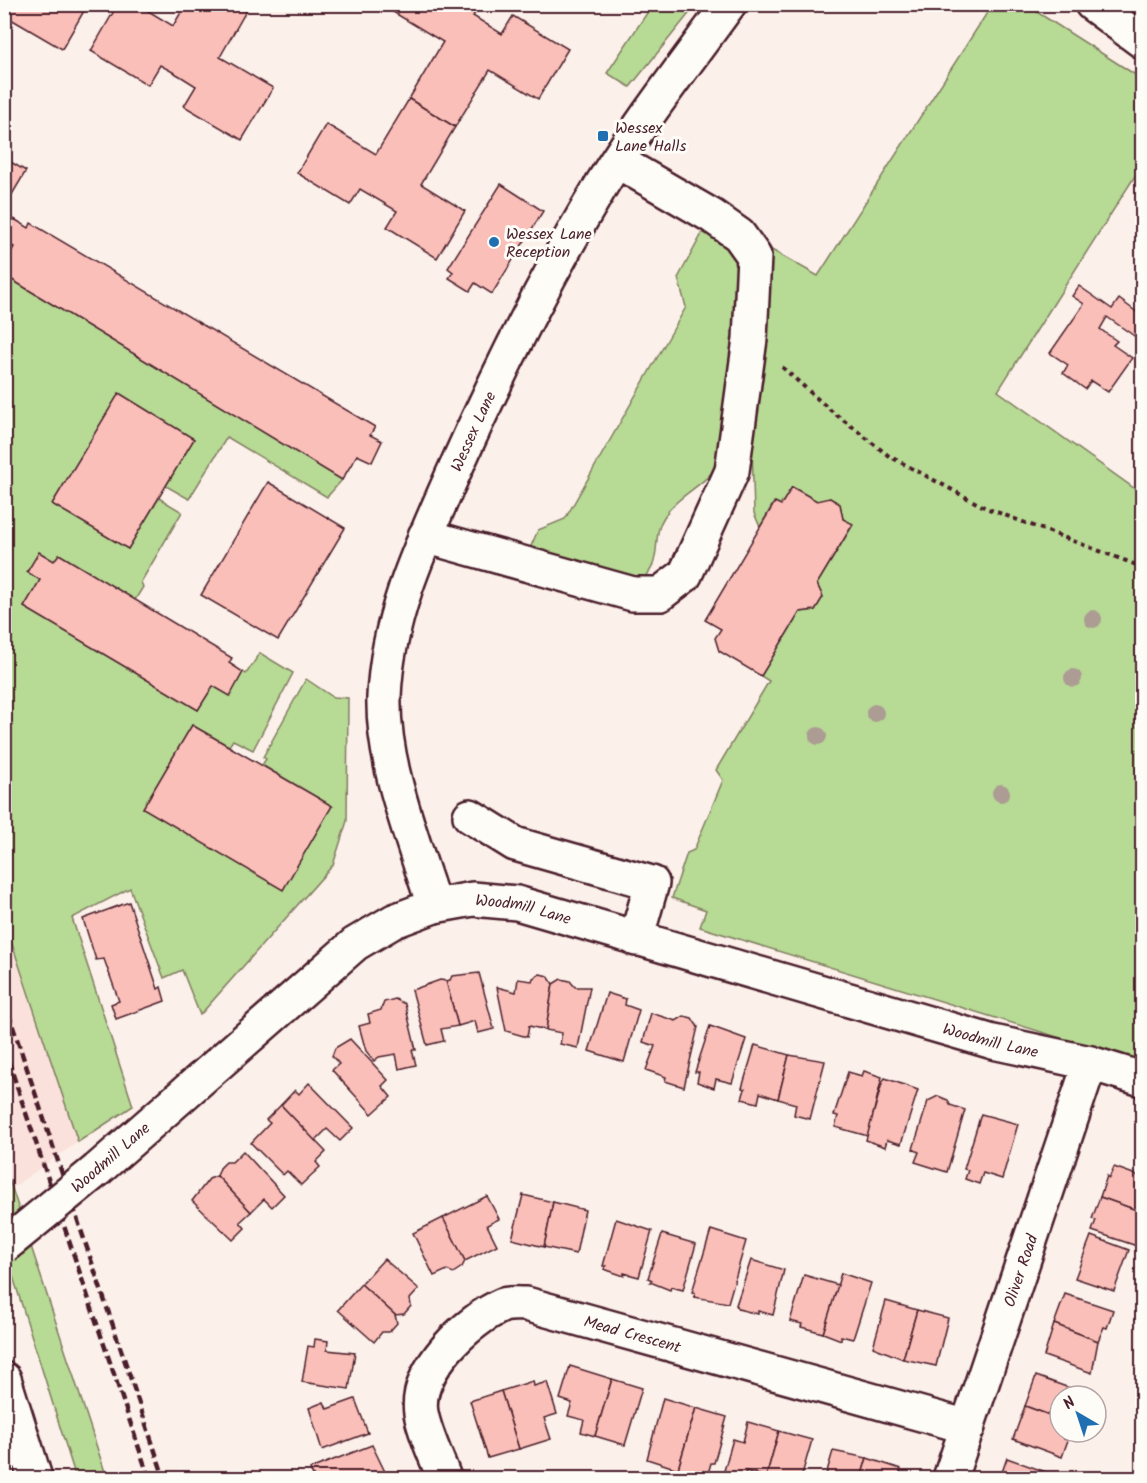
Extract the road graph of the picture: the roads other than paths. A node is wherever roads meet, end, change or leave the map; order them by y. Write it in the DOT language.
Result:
graph roads {
  1 [pos="729,4"];
  2 [pos="1092,4"];
  3 [pos="1143,41"];
  4 [pos="616,161"];
  5 [pos="425,536"];
  6 [pos="470,816"];
  7 [pos="434,906"];
  8 [pos="636,939"];
  9 [pos="1090,1064"];
  10 [pos="1143,1079"];
  11 [pos="4,1246"];
  12 [pos="4,1379"];
  13 [pos="969,1427"];
  14 [pos="35,1479"];
  15 [pos="444,1479"];
  16 [pos="950,1479"];
  1 -- 4 [label="street, Wessex Lane"];
  2 -- 3 [label="street"];
  4 -- 5 [label="street, Wessex Lane"];
  4 -- 5 [label="street"];
  5 -- 7 [label="street, Wessex Lane"];
  6 -- 8 [label="street"];
  7 -- 8 [label="street, Woodmill Lane"];
  7 -- 11 [label="street, Woodmill Lane, bridge"];
  8 -- 9 [label="street, Woodmill Lane"];
  9 -- 10 [label="street, Woodmill Lane"];
  9 -- 13 [label="street, Oliver Road"];
  12 -- 14 [label="street"];
  13 -- 15 [label="street, Mead Crescent"];
  13 -- 16 [label="street, Oliver Road"];
}
